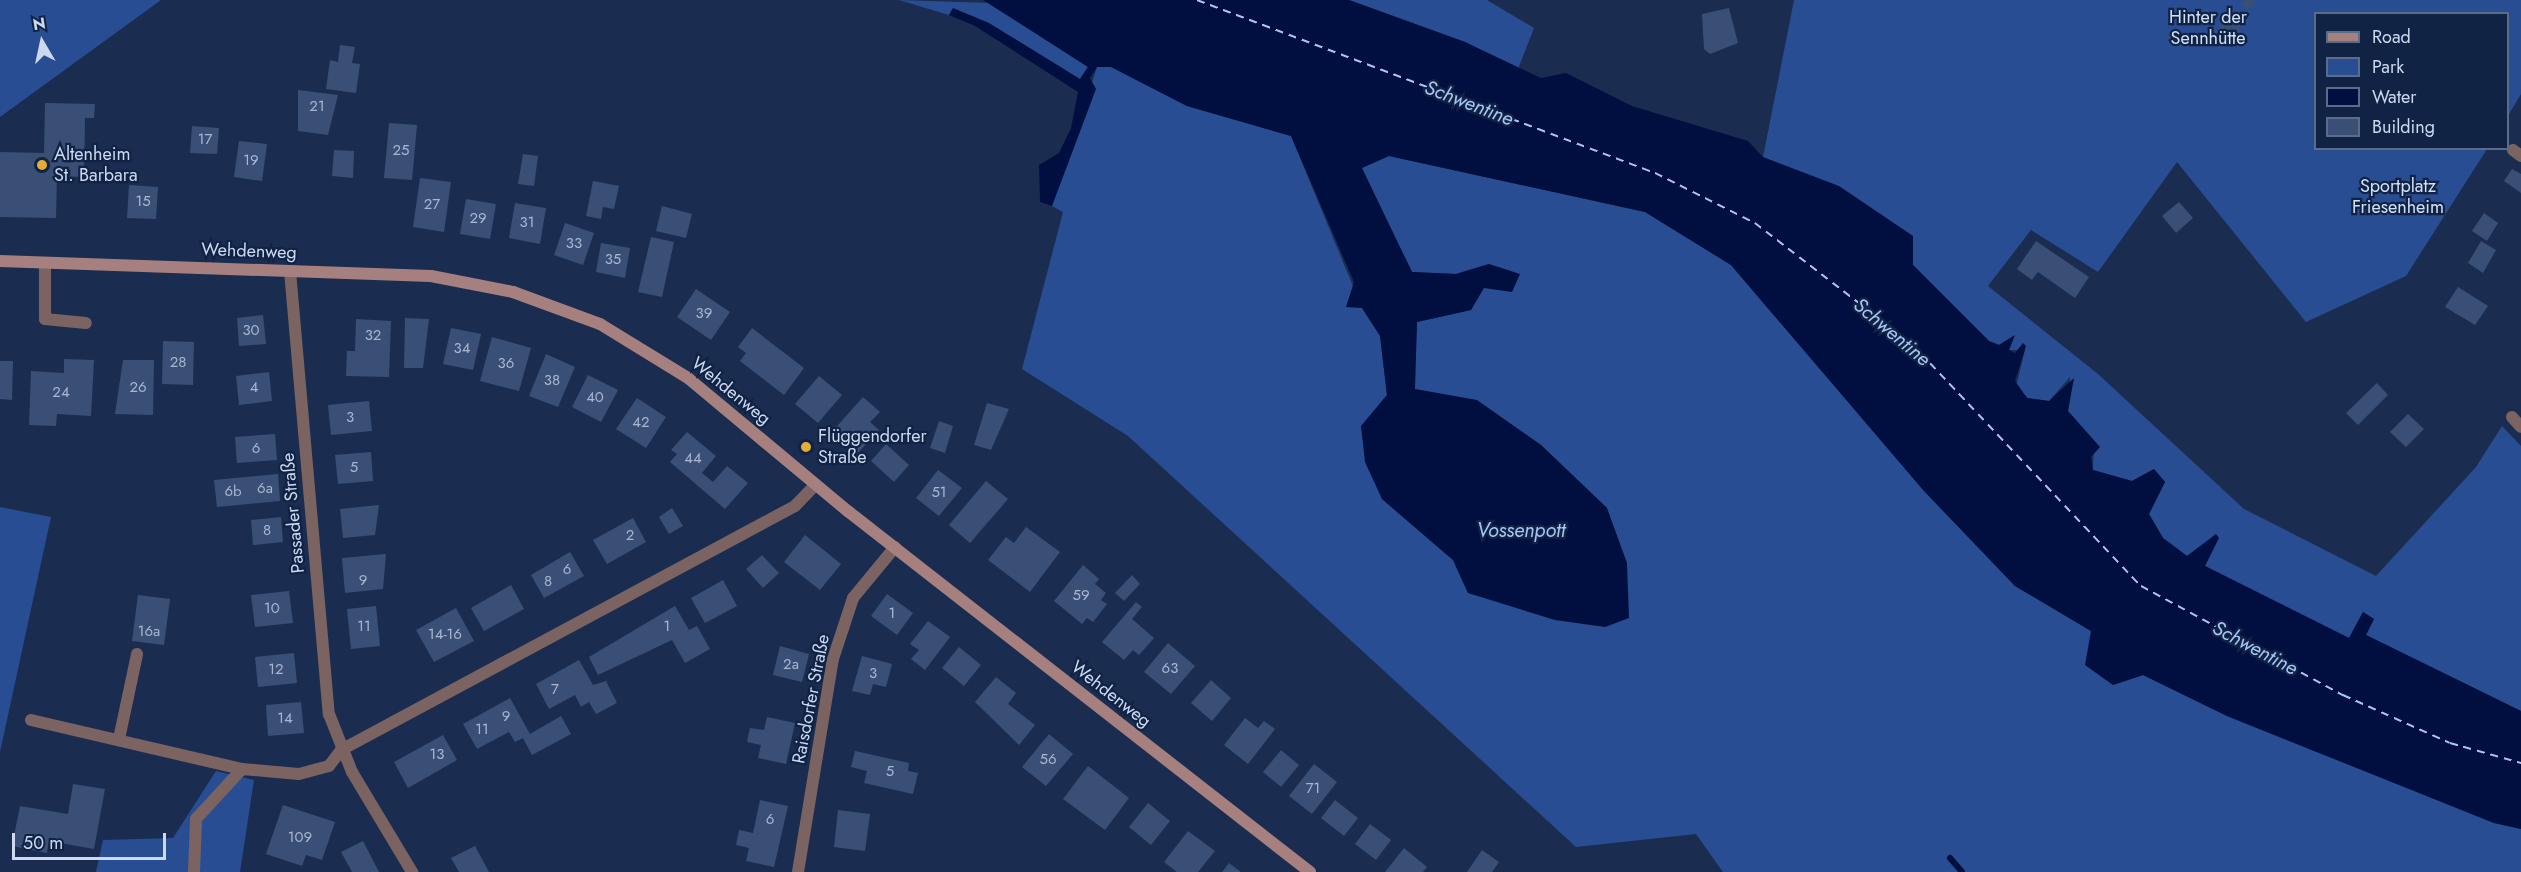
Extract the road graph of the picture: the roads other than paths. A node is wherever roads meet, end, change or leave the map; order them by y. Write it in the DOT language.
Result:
graph roads {
  1 [pos="0,261"];
  2 [pos="45,263"];
  3 [pos="290,271"];
  4 [pos="86,323"];
  5 [pos="2512,417"];
  6 [pos="2521,427"];
  7 [pos="815,485"];
  8 [pos="895,548"];
  9 [pos="137,654"];
  10 [pos="31,720"];
  11 [pos="118,739"];
  12 [pos="341,750"];
  13 [pos="242,770"];
  14 [pos="194,872"];
  15 [pos="412,872"];
  16 [pos="798,872"];
  17 [pos="1310,872"];
  1 -- 2 [label="main road, Wehdenweg"];
  2 -- 3 [label="main road, Wehdenweg"];
  2 -- 4 [label="street"];
  3 -- 7 [label="main road, Wehdenweg"];
  3 -- 12 [label="street, Passader Straße"];
  5 -- 6 [label="street"];
  7 -- 8 [label="main road, Wehdenweg"];
  7 -- 12 [label="street"];
  8 -- 16 [label="street, Raisdorfer Straße"];
  8 -- 17 [label="main road, Wehdenweg"];
  9 -- 11 [label="street"];
  10 -- 11 [label="street"];
  11 -- 13 [label="street"];
  12 -- 13 [label="street"];
  12 -- 15 [label="street, Passader Straße"];
  13 -- 14 [label="street"];
}
